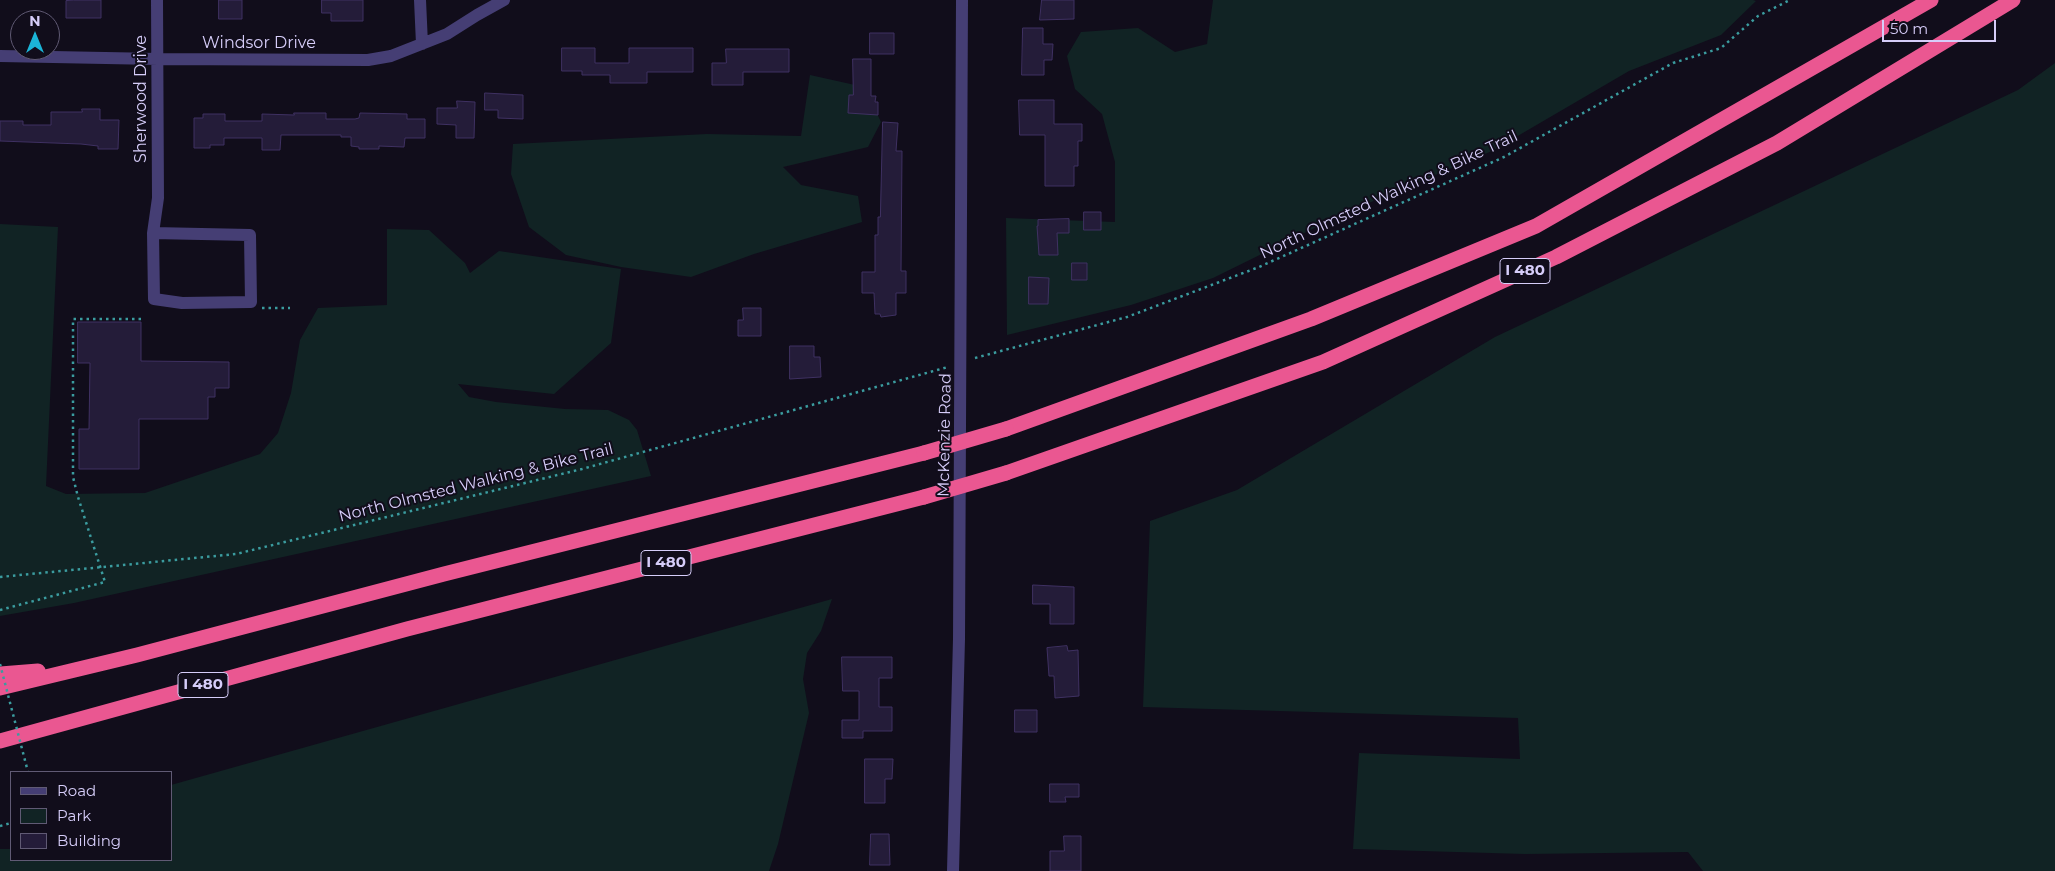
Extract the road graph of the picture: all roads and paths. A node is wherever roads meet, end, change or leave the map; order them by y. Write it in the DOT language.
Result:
graph roads {
  1 [pos="157,0"];
  2 [pos="420,0"];
  3 [pos="504,0"];
  4 [pos="962,0"];
  5 [pos="1790,0"];
  6 [pos="1931,0"];
  7 [pos="2013,0"];
  8 [pos="422,44"];
  9 [pos="0,56"];
  10 [pos="158,60"];
  11 [pos="153,233"];
  12 [pos="145,319"];
  13 [pos="972,359"];
  14 [pos="949,367"];
  15 [pos="100,568"];
  16 [pos="0,577"];
  17 [pos="0,610"];
  18 [pos="0,664"];
  19 [pos="89,666"];
  20 [pos="0,674"];
  21 [pos="0,688"];
  22 [pos="0,741"];
  23 [pos="28,771"];
  24 [pos="953,871"];
  1 -- 10 [label="street, Sherwood Drive"];
  2 -- 8 [label="street"];
  3 -- 8 [label="street, Windsor Drive"];
  4 -- 24 [label="street, McKenzie Road"];
  5 -- 13 [label="path, North Olmsted Walking & Bike Trail"];
  6 -- 19 [label="highway, I 480, bridge"];
  7 -- 22 [label="highway, I 480, bridge"];
  8 -- 10 [label="street, Windsor Drive"];
  9 -- 10 [label="street, Windsor Drive"];
  10 -- 11 [label="street, Sherwood Drive"];
  11 -- 11 [label="street, Sherwood Drive"];
  12 -- 15 [label="path"];
  14 -- 15 [label="path, North Olmsted Walking & Bike Trail"];
  15 -- 16 [label="path, North Olmsted Walking & Bike Trail"];
  15 -- 17 [label="path"];
  18 -- 23 [label="path, bridge"];
  19 -- 20 [label="highway"];
  19 -- 21 [label="highway, I 480"];
}
